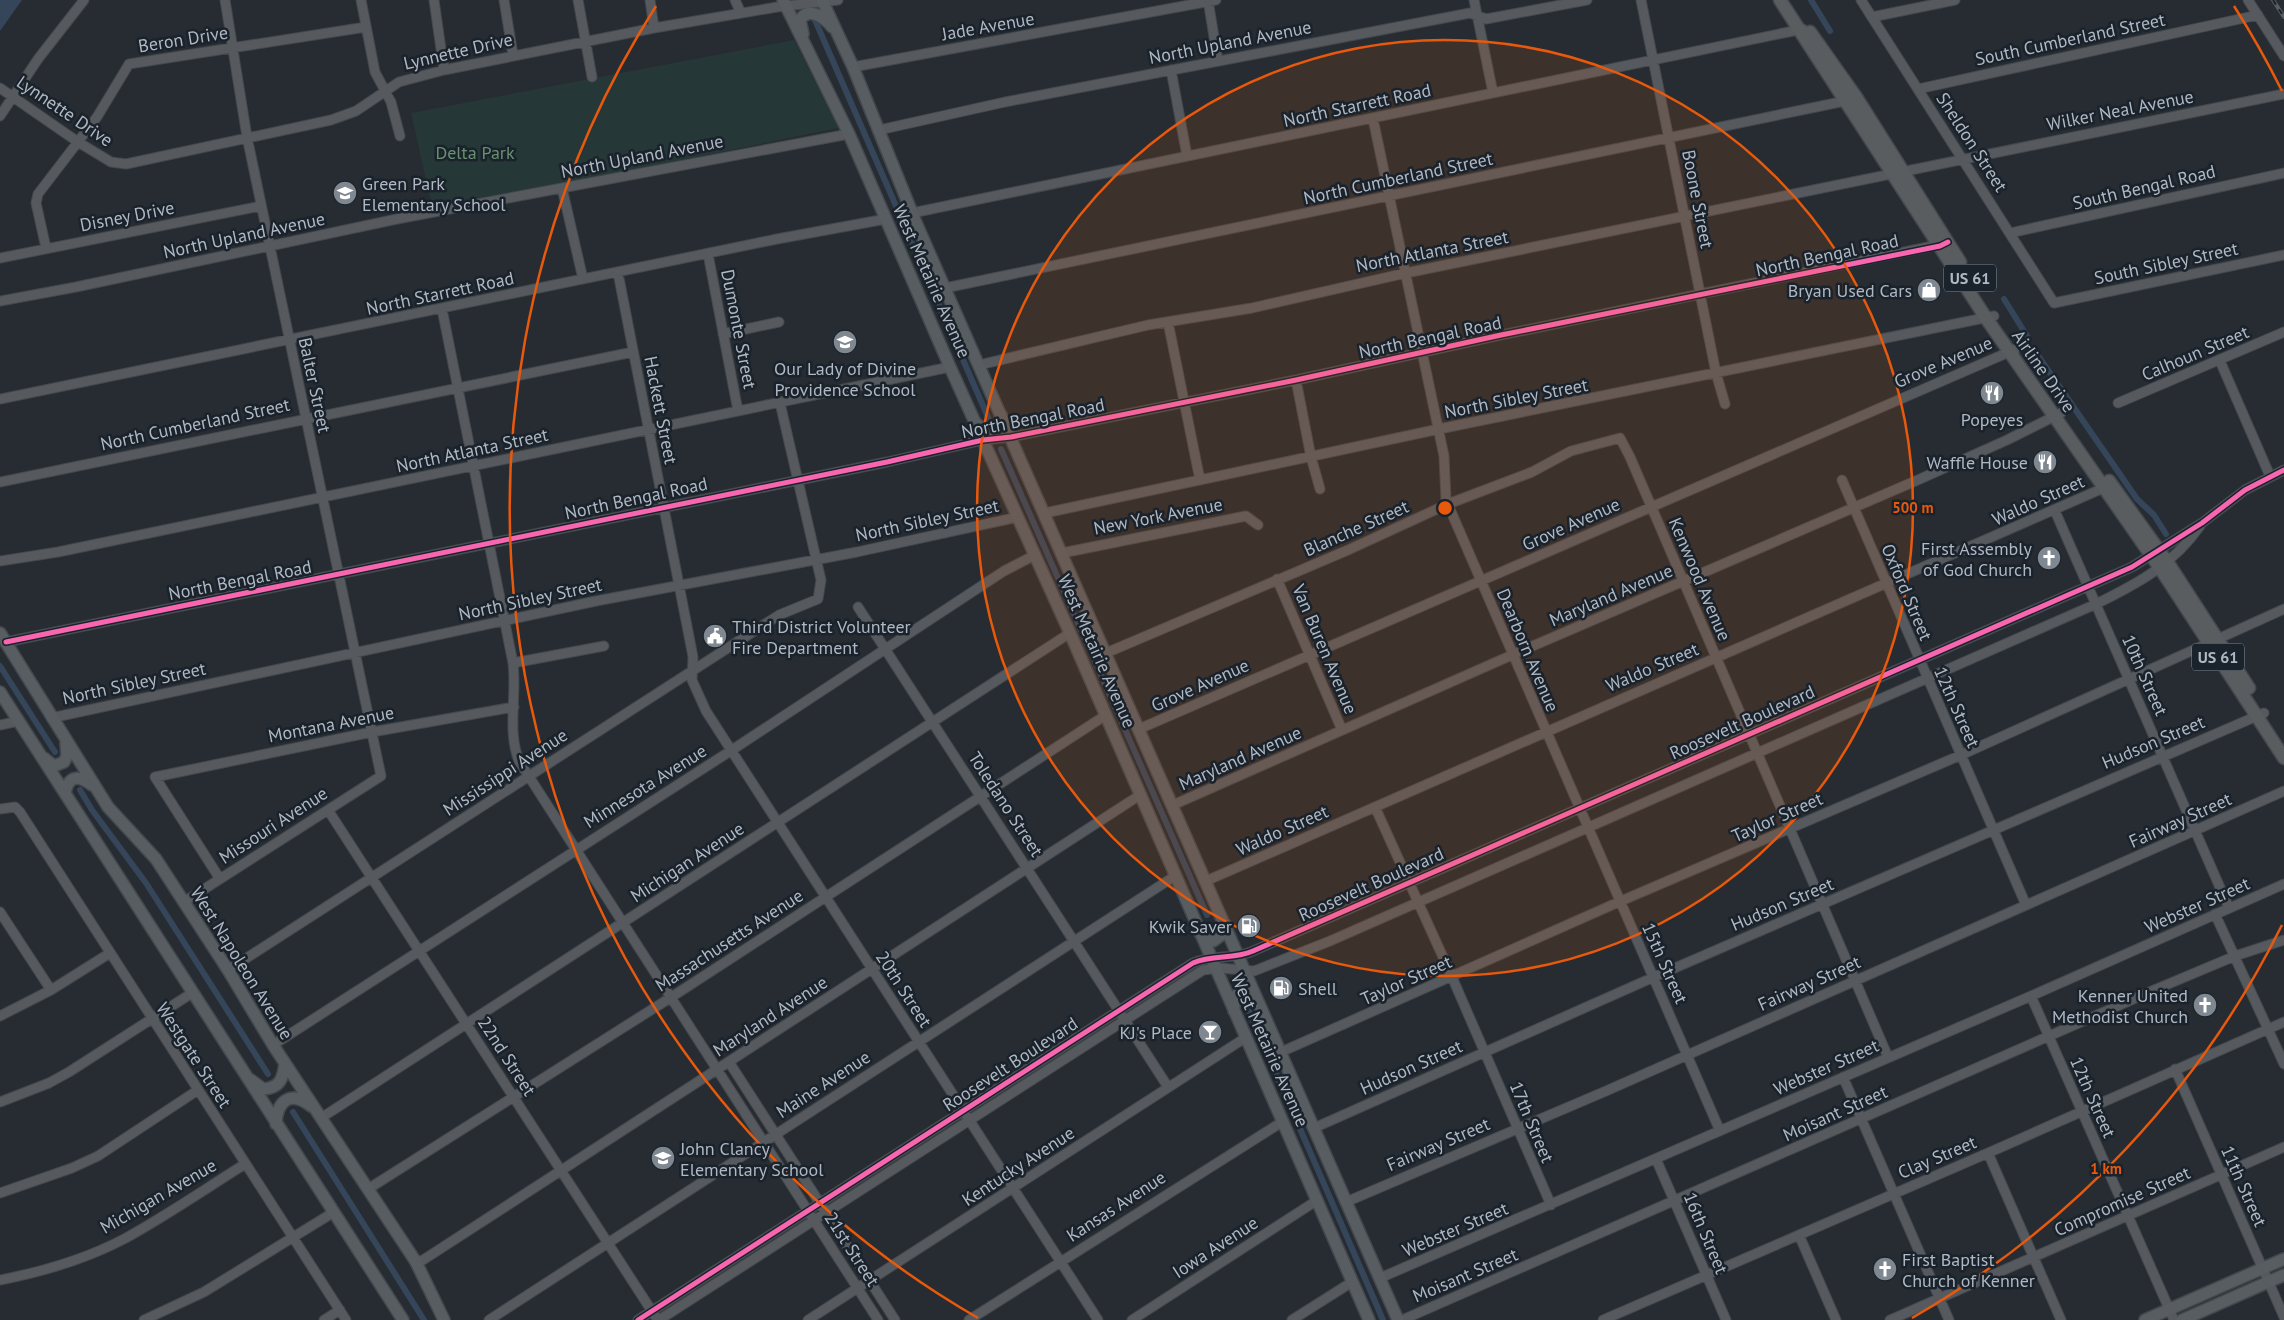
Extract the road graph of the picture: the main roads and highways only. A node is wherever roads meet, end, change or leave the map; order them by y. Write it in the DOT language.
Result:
graph roads {
  1 [pos="1780,0"];
  2 [pos="1790,0"];
  3 [pos="823,1"];
  4 [pos="785,3"];
  5 [pos="1804,29"];
  6 [pos="842,40"];
  7 [pos="804,44"];
  8 [pos="1001,415"];
  9 [pos="974,421"];
  10 [pos="3,638"];
  11 [pos="0,692"];
  12 [pos="66,741"];
  13 [pos="2283,751"];
  14 [pos="42,758"];
  15 [pos="95,787"];
  16 [pos="65,792"];
  17 [pos="1225,924"];
  18 [pos="1199,932"];
  19 [pos="1261,1005"];
  20 [pos="1234,1012"];
  21 [pos="285,1063"];
  22 [pos="246,1076"];
  23 [pos="318,1114"];
  24 [pos="276,1124"];
  25 [pos="2284,1260"];
  26 [pos="2284,1275"];
  27 [pos="2172,1315"];
  28 [pos="403,1320"];
  29 [pos="444,1320"];
  30 [pos="1369,1320"];
  31 [pos="1398,1320"];
  32 [pos="2144,1320"];
  33 [pos="2182,1320"];
  1 -- 5 [label="highway, Airline Drive / US 61"];
  2 -- 5 [label="highway, Airline Drive / US 61"];
  3 -- 6 [label="main road, West Metairie Avenue"];
  4 -- 7 [label="main road, West Metairie Avenue"];
  5 -- 13 [label="highway, Airline Drive / US 61"];
  6 -- 7 [label="main road"];
  6 -- 8 [label="main road, West Metairie Avenue"];
  7 -- 9 [label="main road, West Metairie Avenue"];
  8 -- 9 [label="main road"];
  8 -- 17 [label="main road, West Metairie Avenue"];
  9 -- 18 [label="main road, West Metairie Avenue"];
  10 -- 12 [label="main road, West Napoleon Avenue"];
  11 -- 14 [label="main road"];
  12 -- 14 [label="main road"];
  12 -- 15 [label="main road, West Napoleon Avenue"];
  14 -- 16 [label="main road"];
  15 -- 16 [label="main road"];
  15 -- 21 [label="main road, West Napoleon Avenue"];
  16 -- 22 [label="main road"];
  17 -- 18 [label="main road"];
  17 -- 19 [label="main road, West Metairie Avenue"];
  18 -- 20 [label="main road, West Metairie Avenue"];
  19 -- 20 [label="main road"];
  19 -- 31 [label="main road, West Metairie Avenue"];
  20 -- 30 [label="main road, West Metairie Avenue"];
  21 -- 22 [label="main road"];
  21 -- 23 [label="main road, West Napoleon Avenue"];
  22 -- 24 [label="main road"];
  23 -- 24 [label="main road"];
  23 -- 29 [label="main road, West Napoleon Avenue"];
  24 -- 28 [label="main road"];
  25 -- 27 [label="main road"];
  26 -- 33 [label="main road"];
  27 -- 32 [label="main road"];
}
